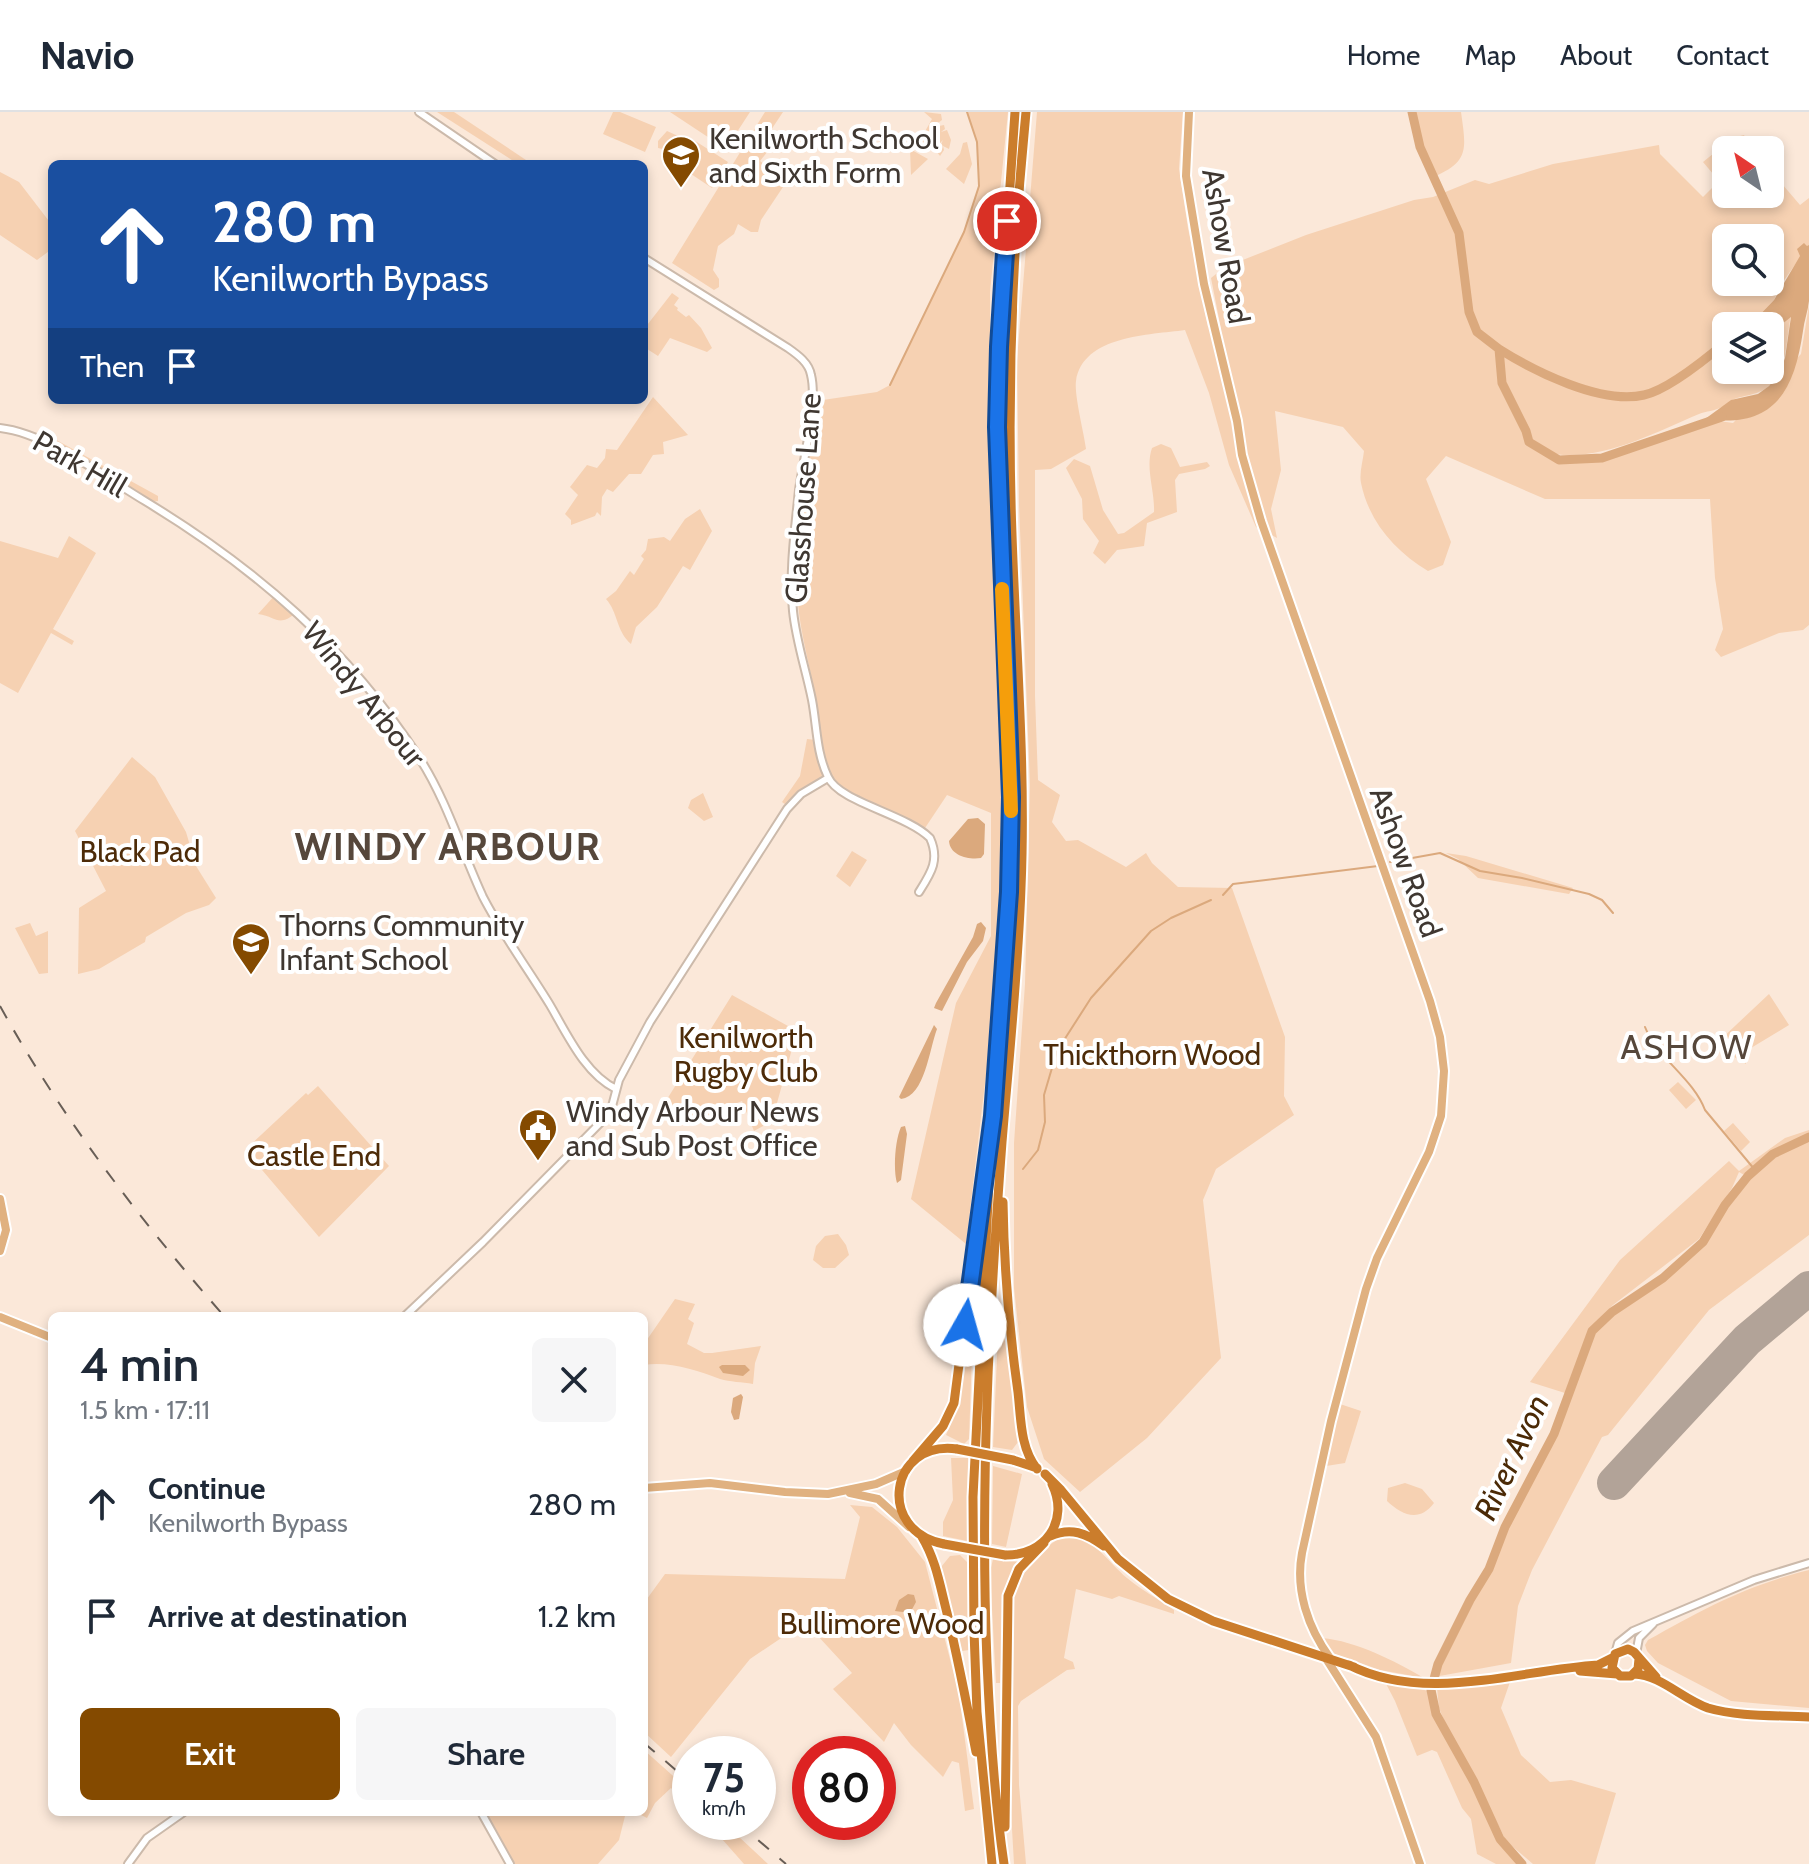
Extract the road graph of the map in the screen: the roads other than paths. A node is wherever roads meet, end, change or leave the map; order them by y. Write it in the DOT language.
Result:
graph roads {
  1 [pos="419,112"];
  2 [pos="1015,112"];
  3 [pos="1026,112"];
  4 [pos="1189,112"];
  5 [pos="489,160"];
  6 [pos="648,260"];
  7 [pos="0,428"];
  8 [pos="156,508"];
  9 [pos="828,778"];
  10 [pos="919,892"];
  11 [pos="616,1089"];
  12 [pos="993,1116"];
  13 [pos="1002,1143"];
  14 [pos="0,1199"];
  15 [pos="0,1251"];
  16 [pos="409,1312"];
  17 [pos="0,1317"];
  18 [pos="48,1336"];
  19 [pos="913,1461"];
  20 [pos="906,1471"];
  21 [pos="1041,1472"];
  22 [pos="648,1488"];
  23 [pos="837,1493"];
  24 [pos="911,1528"];
  25 [pos="922,1537"];
  26 [pos="1047,1539"];
  27 [pos="1110,1551"];
  28 [pos="1809,1563"];
  29 [pos="1656,1622"];
  30 [pos="1311,1625"];
  31 [pos="1300,1649"];
  32 [pos="1614,1656"];
  33 [pos="1637,1656"];
  34 [pos="1328,1659"];
  35 [pos="1349,1667"];
  36 [pos="1557,1669"];
  37 [pos="1617,1674"];
  38 [pos="1634,1674"];
  39 [pos="1661,1682"];
  40 [pos="1341,1683"];
  41 [pos="1809,1717"];
  42 [pos="984,1794"];
  43 [pos="178,1816"];
  44 [pos="483,1816"];
  45 [pos="128,1864"];
  46 [pos="510,1864"];
  47 [pos="992,1864"];
  48 [pos="1005,1864"];
  49 [pos="1420,1864"];
  1 -- 5 [label="street"];
  2 -- 12 [label="highway"];
  3 -- 13 [label="highway"];
  4 -- 30 [label="main road, Ashow Road"];
  6 -- 9 [label="street, Glasshouse Lane"];
  7 -- 8 [label="street, Park Hill"];
  8 -- 11 [label="street, Windy Arbour"];
  9 -- 10 [label="street"];
  9 -- 11 [label="street"];
  11 -- 16 [label="street"];
  12 -- 19 [label="highway"];
  12 -- 42 [label="highway"];
  13 -- 21 [label="highway"];
  13 -- 48 [label="highway"];
  14 -- 15 [label="main road"];
  17 -- 18 [label="main road"];
  19 -- 20 [label="highway"];
  19 -- 21 [label="highway, bridge"];
  20 -- 23 [label="main road"];
  20 -- 24 [label="highway"];
  21 -- 26 [label="highway"];
  21 -- 27 [label="highway"];
  22 -- 23 [label="main road"];
  23 -- 24 [label="main road"];
  24 -- 25 [label="highway"];
  25 -- 26 [label="highway, bridge"];
  25 -- 42 [label="highway"];
  26 -- 27 [label="highway"];
  26 -- 48 [label="highway"];
  27 -- 31 [label="highway"];
  28 -- 29 [label="street"];
  29 -- 32 [label="street"];
  29 -- 33 [label="street"];
  30 -- 31 [label="main road"];
  30 -- 34 [label="main road, Ashow Road"];
  31 -- 34 [label="highway"];
  32 -- 33 [label="highway"];
  32 -- 36 [label="highway"];
  32 -- 37 [label="highway"];
  33 -- 38 [label="highway"];
  33 -- 39 [label="highway"];
  34 -- 35 [label="highway"];
  34 -- 40 [label="main road, Ashow Road"];
  35 -- 36 [label="highway"];
  35 -- 40 [label="main road"];
  36 -- 37 [label="highway"];
  37 -- 38 [label="highway"];
  38 -- 39 [label="highway"];
  39 -- 41 [label="highway"];
  40 -- 49 [label="main road, Ashow Road"];
  42 -- 47 [label="highway"];
  43 -- 45 [label="street"];
  44 -- 46 [label="street"];
}
